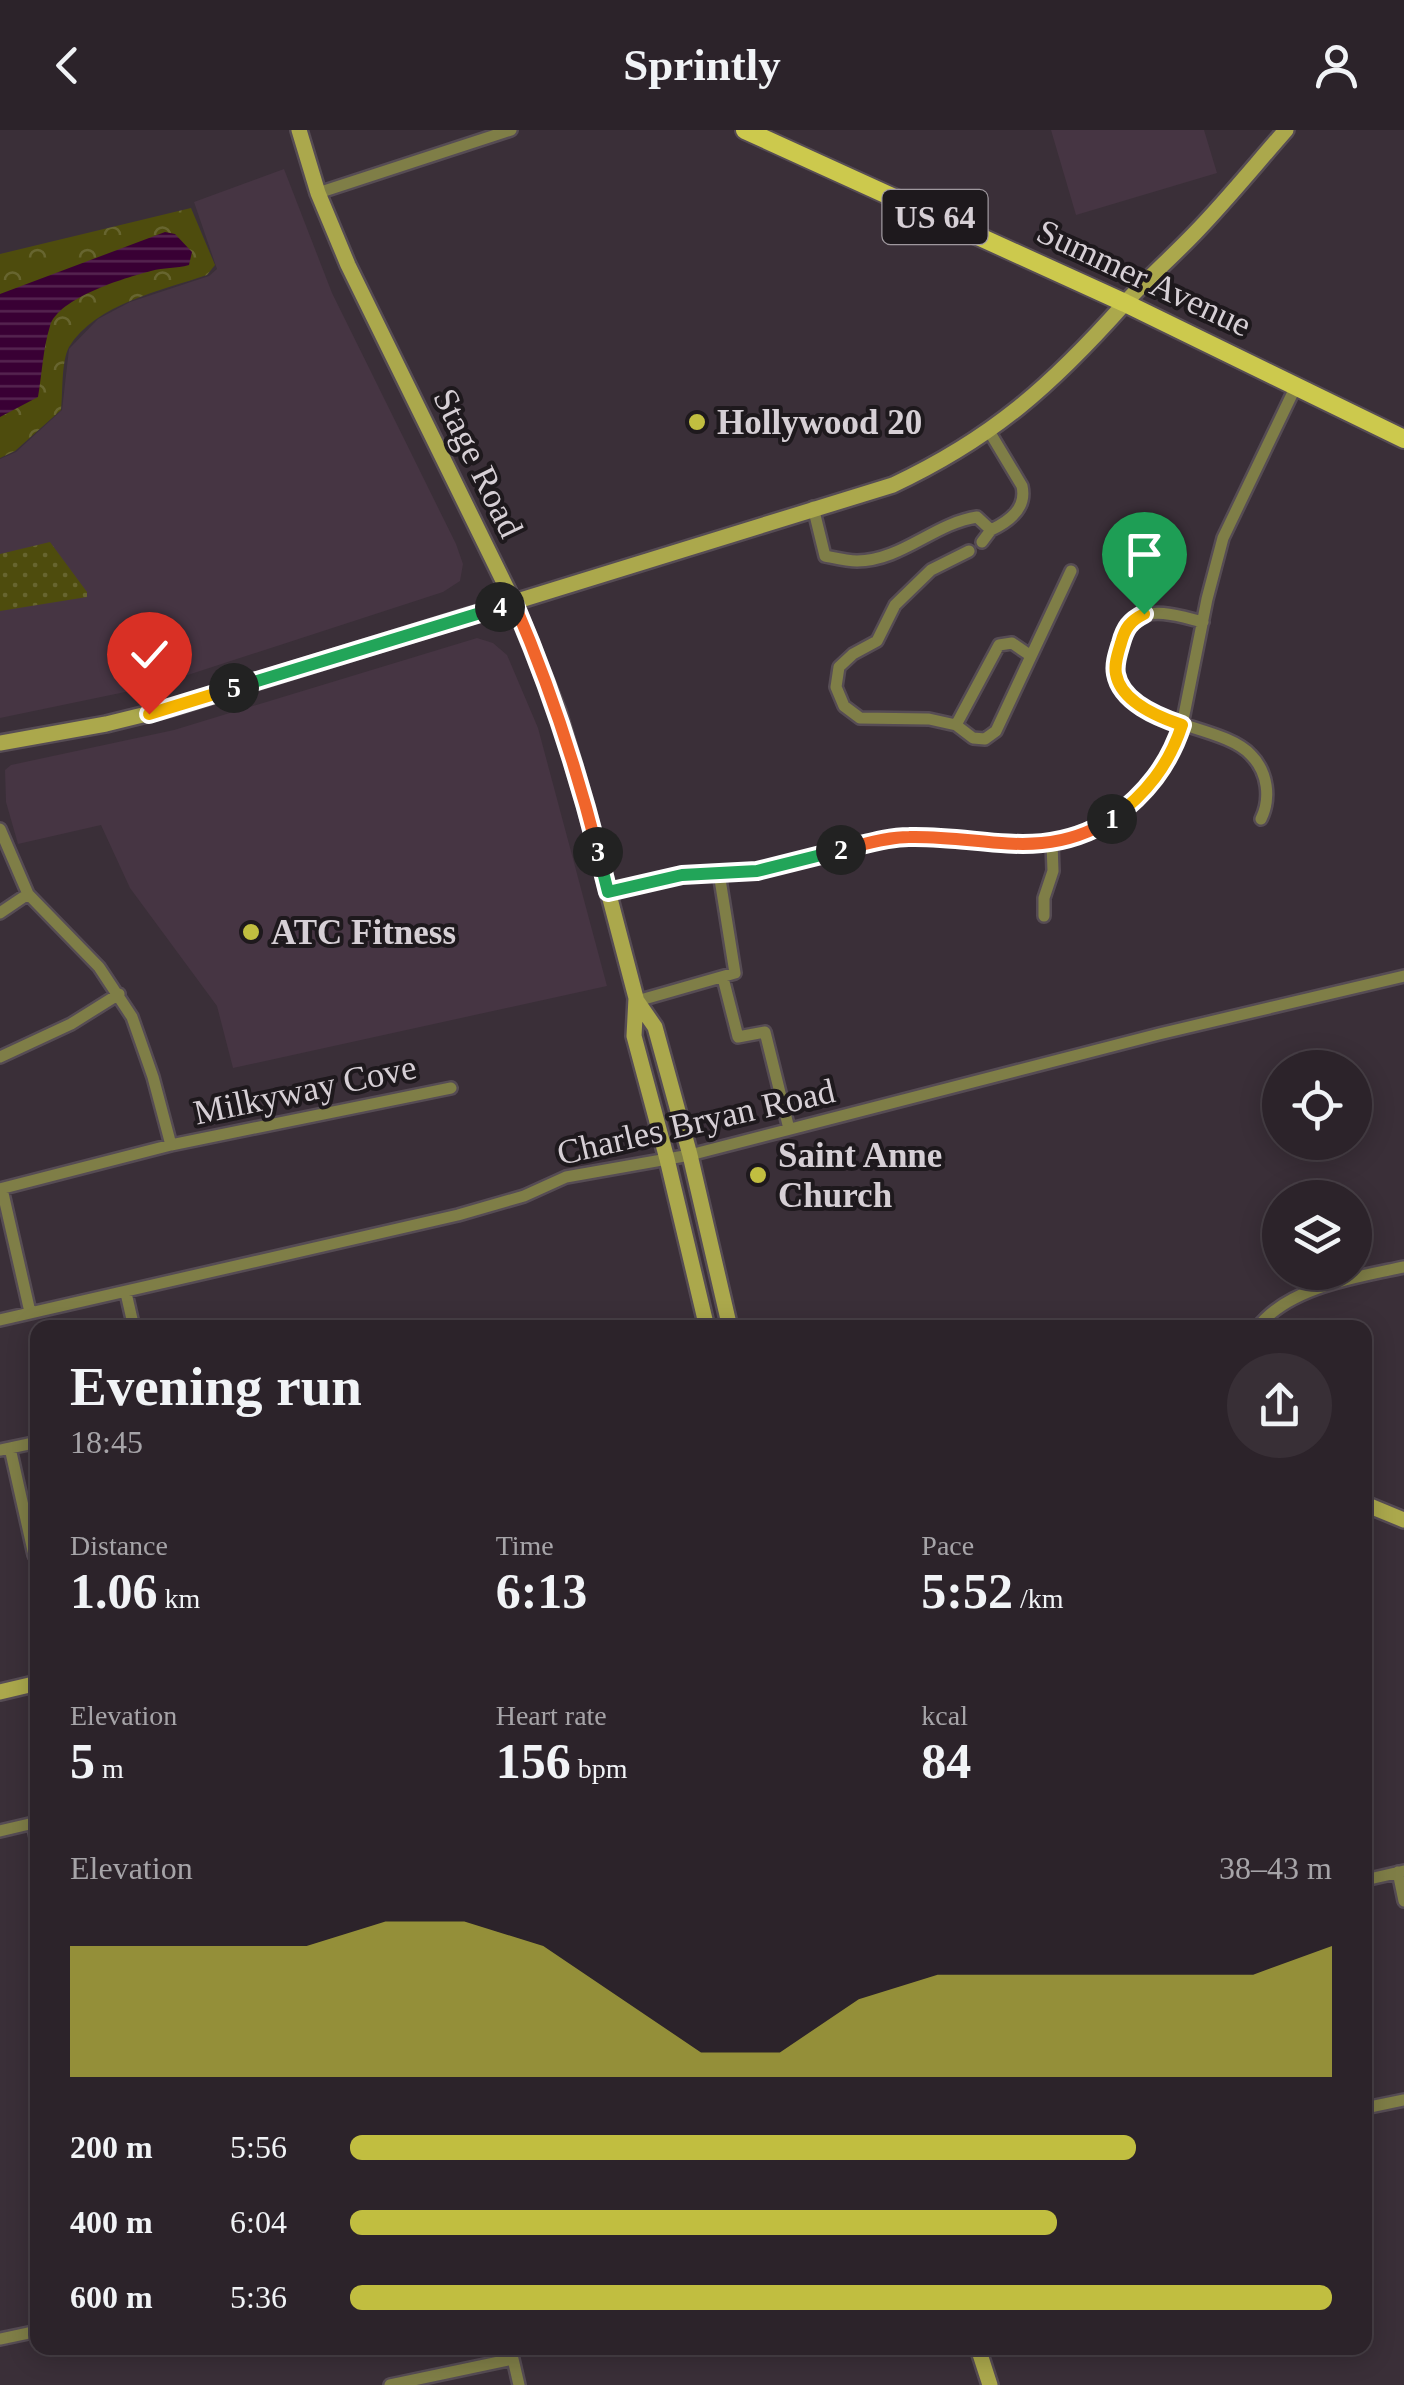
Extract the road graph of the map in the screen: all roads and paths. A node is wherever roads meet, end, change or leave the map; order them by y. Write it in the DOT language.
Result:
graph roads {
  1 [pos="299,130"];
  2 [pos="511,130"];
  3 [pos="745,130"];
  4 [pos="1286,130"];
  5 [pos="318,193"];
  6 [pos="1125,303"];
  7 [pos="1296,386"];
  8 [pos="989,430"];
  9 [pos="1404,439"];
  10 [pos="813,507"];
  11 [pos="991,530"];
  12 [pos="982,542"];
  13 [pos="969,550"];
  14 [pos="1071,571"];
  15 [pos="514,603"];
  16 [pos="1203,622"];
  17 [pos="1031,656"];
  18 [pos="956,725"];
  19 [pos="1182,725"];
  20 [pos="0,743"];
  21 [pos="1261,819"];
  22 [pos="0,830"];
  23 [pos="1052,843"];
  24 [pos="719,873"];
  25 [pos="608,892"];
  26 [pos="28,894"];
  27 [pos="0,912"];
  28 [pos="1044,916"];
  29 [pos="1404,976"];
  30 [pos="723,978"];
  31 [pos="118,994"];
  32 [pos="636,1001"];
  33 [pos="0,1057"];
  34 [pos="450,1088"];
  35 [pos="789,1130"];
  36 [pos="171,1145"];
  37 [pos="690,1155"];
  38 [pos="667,1159"];
  39 [pos="1,1189"];
  40 [pos="1404,1267"];
  41 [pos="126,1292"];
  42 [pos="30,1312"];
  43 [pos="0,1320"];
  44 [pos="132,1320"];
  45 [pos="705,1320"];
  46 [pos="728,1320"];
  47 [pos="1262,1320"];
  48 [pos="30,1444"];
  49 [pos="5,1449"];
  50 [pos="1372,1507"];
  51 [pos="1404,1520"];
  52 [pos="30,1540"];
  53 [pos="30,1685"];
  54 [pos="0,1692"];
  55 [pos="30,1824"];
  56 [pos="0,1831"];
  57 [pos="1401,1872"];
  58 [pos="1372,1878"];
  59 [pos="1404,1901"];
  60 [pos="1404,2100"];
  61 [pos="1372,2107"];
  62 [pos="30,2332"];
  63 [pos="0,2338"];
  64 [pos="980,2355"];
  65 [pos="390,2385"];
  66 [pos="519,2385"];
  67 [pos="990,2385"];
  1 -- 5 [label="main road, Stage Road"];
  2 -- 5 [label="street"];
  3 -- 6 [label="main road, Summer Avenue / US 64"];
  4 -- 6 [label="main road"];
  5 -- 15 [label="main road, Stage Road"];
  6 -- 7 [label="main road, Summer Avenue / US 64"];
  6 -- 8 [label="main road"];
  7 -- 9 [label="main road, Summer Avenue / US 64"];
  7 -- 16 [label="street"];
  8 -- 10 [label="main road"];
  8 -- 11 [label="street"];
  10 -- 11 [label="street"];
  10 -- 15 [label="main road"];
  11 -- 12 [label="street"];
  13 -- 18 [label="street"];
  14 -- 17 [label="street"];
  15 -- 20 [label="main road"];
  15 -- 25 [label="main road, Stage Road"];
  16 -- 19 [label="street"];
  16 -- 19 [label="street"];
  17 -- 18 [label="street"];
  17 -- 18 [label="street"];
  19 -- 21 [label="street"];
  19 -- 23 [label="street"];
  22 -- 26 [label="street"];
  23 -- 24 [label="street"];
  23 -- 28 [label="street"];
  24 -- 25 [label="street"];
  24 -- 30 [label="street"];
  25 -- 32 [label="main road, Stage Road"];
  26 -- 27 [label="street"];
  26 -- 31 [label="street"];
  29 -- 35 [label="street, Charles Bryan Road"];
  30 -- 32 [label="street"];
  30 -- 35 [label="street"];
  31 -- 33 [label="street"];
  31 -- 36 [label="street"];
  32 -- 37 [label="main road, Stage Road"];
  32 -- 38 [label="main road, Stage Road"];
  34 -- 36 [label="street, Milkyway Cove"];
  35 -- 37 [label="street, Charles Bryan Road"];
  36 -- 39 [label="street, Milkyway Cove"];
  37 -- 38 [label="street, Charles Bryan Road"];
  37 -- 46 [label="main road, Stage Road"];
  38 -- 41 [label="street, Charles Bryan Road"];
  38 -- 45 [label="main road, Stage Road"];
  39 -- 42 [label="street"];
  40 -- 47 [label="street"];
  41 -- 42 [label="street, Charles Bryan Road"];
  41 -- 44 [label="street"];
  42 -- 43 [label="street, Charles Bryan Road"];
  48 -- 49 [label="street"];
  49 -- 52 [label="street"];
  50 -- 51 [label="main road"];
  53 -- 54 [label="main road"];
  55 -- 56 [label="street"];
  57 -- 58 [label="street"];
  57 -- 59 [label="street"];
  60 -- 61 [label="street"];
  62 -- 63 [label="street"];
  64 -- 67 [label="main road"];
  65 -- 66 [label="street"];
}
